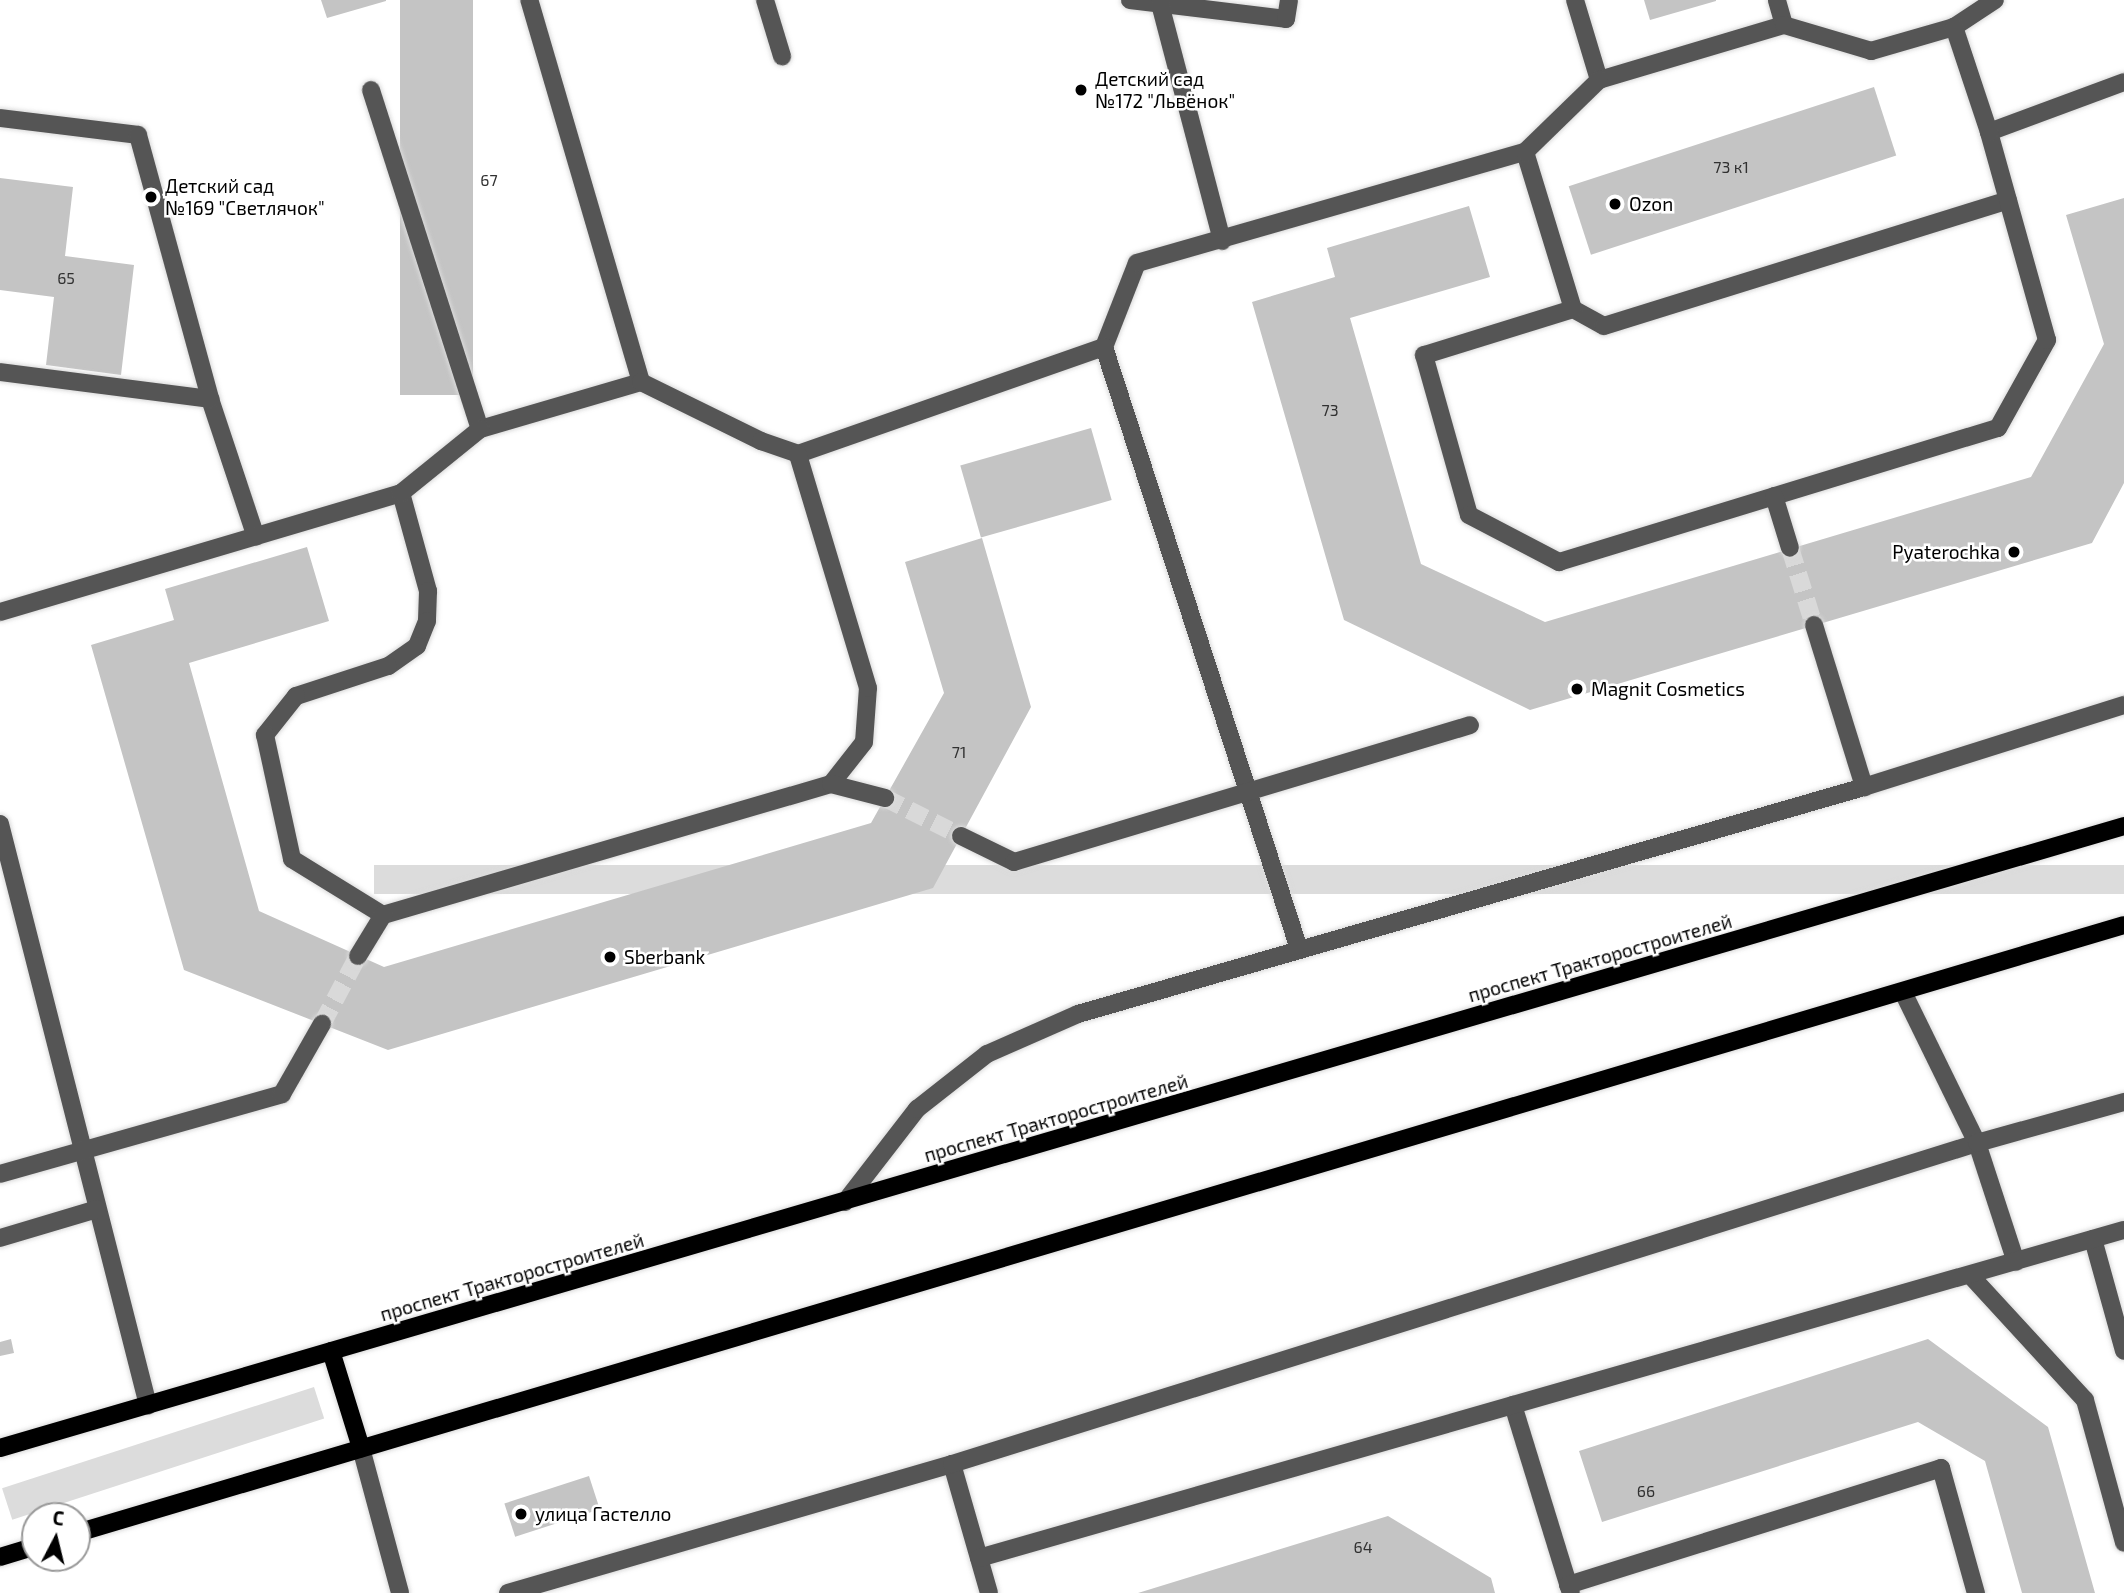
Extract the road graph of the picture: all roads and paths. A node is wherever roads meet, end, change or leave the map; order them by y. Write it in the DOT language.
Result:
graph roads {
  1 [pos="529,0"];
  2 [pos="765,0"];
  3 [pos="1130,0"];
  4 [pos="1289,0"];
  5 [pos="1575,0"];
  6 [pos="1777,0"];
  7 [pos="1995,0"];
  8 [pos="1160,4"];
  9 [pos="1784,25"];
  10 [pos="1954,27"];
  11 [pos="782,56"];
  12 [pos="1599,80"];
  13 [pos="2124,82"];
  14 [pos="370,90"];
  15 [pos="0,118"];
  16 [pos="1989,132"];
  17 [pos="1525,152"];
  18 [pos="2008,200"];
  19 [pos="1222,241"];
  20 [pos="1573,309"];
  21 [pos="1104,347"];
  22 [pos="0,372"];
  23 [pos="641,382"];
  24 [pos="210,399"];
  25 [pos="480,429"];
  26 [pos="798,454"];
  27 [pos="401,493"];
  28 [pos="1774,496"];
  29 [pos="256,537"];
  30 [pos="1790,548"];
  31 [pos="0,612"];
  32 [pos="1814,625"];
  33 [pos="2124,705"];
  34 [pos="1470,725"];
  35 [pos="831,785"];
  36 [pos="1864,788"];
  37 [pos="1248,793"];
  38 [pos="885,798"];
  39 [pos="0,824"];
  40 [pos="2124,826"];
  41 [pos="961,836"];
  42 [pos="383,915"];
  43 [pos="2124,925"];
  44 [pos="1298,949"];
  45 [pos="358,956"];
  46 [pos="1903,992"];
  47 [pos="322,1024"];
  48 [pos="2124,1102"];
  49 [pos="1977,1143"];
  50 [pos="82,1153"];
  51 [pos="0,1174"];
  52 [pos="845,1202"];
  53 [pos="97,1209"];
  54 [pos="2124,1230"];
  55 [pos="0,1238"];
  56 [pos="2093,1239"];
  57 [pos="2016,1262"];
  58 [pos="1970,1275"];
  59 [pos="331,1351"];
  60 [pos="2124,1351"];
  61 [pos="148,1405"];
  62 [pos="1513,1405"];
  63 [pos="0,1448"];
  64 [pos="361,1448"];
  65 [pos="952,1464"];
  66 [pos="91,1529"];
  67 [pos="2124,1543"];
  68 [pos="21,1550"];
  69 [pos="0,1557"];
  70 [pos="979,1558"];
  71 [pos="1569,1589"];
  72 [pos="982,1592"];
  73 [pos="400,1593"];
  74 [pos="508,1593"];
  75 [pos="1976,1593"];
  1 -- 23 [label="street"];
  2 -- 11 [label="street"];
  3 -- 8 [label="street"];
  4 -- 8 [label="street"];
  5 -- 12 [label="street"];
  6 -- 9 [label="street"];
  7 -- 10 [label="street"];
  8 -- 19 [label="street"];
  9 -- 10 [label="street"];
  9 -- 12 [label="street"];
  10 -- 16 [label="street"];
  12 -- 17 [label="street"];
  13 -- 16 [label="street"];
  14 -- 25 [label="street"];
  15 -- 24 [label="street"];
  16 -- 18 [label="street"];
  17 -- 19 [label="street"];
  17 -- 20 [label="street"];
  18 -- 20 [label="street"];
  18 -- 28 [label="street"];
  19 -- 21 [label="street"];
  20 -- 28 [label="street"];
  21 -- 26 [label="street"];
  21 -- 37 [label="street"];
  22 -- 24 [label="street"];
  23 -- 25 [label="street"];
  23 -- 26 [label="street"];
  24 -- 29 [label="street"];
  25 -- 27 [label="street"];
  26 -- 35 [label="street"];
  27 -- 29 [label="street"];
  27 -- 42 [label="street"];
  28 -- 30 [label="street"];
  29 -- 31 [label="street"];
  32 -- 36 [label="street"];
  33 -- 36 [label="street"];
  34 -- 37 [label="street"];
  35 -- 38 [label="street"];
  35 -- 42 [label="street"];
  36 -- 44 [label="street"];
  37 -- 41 [label="street"];
  37 -- 44 [label="street"];
  39 -- 50 [label="street"];
  40 -- 52 [label="main road, проспект Тракторостроителей"];
  42 -- 45 [label="street"];
  43 -- 46 [label="main road"];
  44 -- 52 [label="street"];
  46 -- 49 [label="street"];
  46 -- 64 [label="main road"];
  47 -- 50 [label="street"];
  48 -- 49 [label="street"];
  49 -- 57 [label="street"];
  49 -- 65 [label="street"];
  50 -- 51 [label="street"];
  50 -- 53 [label="street"];
  52 -- 59 [label="main road, проспект Тракторостроителей"];
  53 -- 55 [label="street"];
  53 -- 61 [label="street"];
  54 -- 56 [label="street"];
  56 -- 57 [label="street"];
  56 -- 60 [label="street"];
  57 -- 58 [label="street"];
  58 -- 62 [label="street"];
  58 -- 67 [label="street"];
  59 -- 61 [label="main road, проспект Тракторостроителей"];
  59 -- 64 [label="main road"];
  61 -- 63 [label="main road, проспект Тракторостроителей"];
  62 -- 70 [label="street"];
  62 -- 71 [label="street"];
  64 -- 66 [label="main road"];
  64 -- 73 [label="street"];
  65 -- 70 [label="street"];
  65 -- 74 [label="street"];
  68 -- 69 [label="main road"];
  70 -- 72 [label="street"];
  71 -- 75 [label="street"];
}
